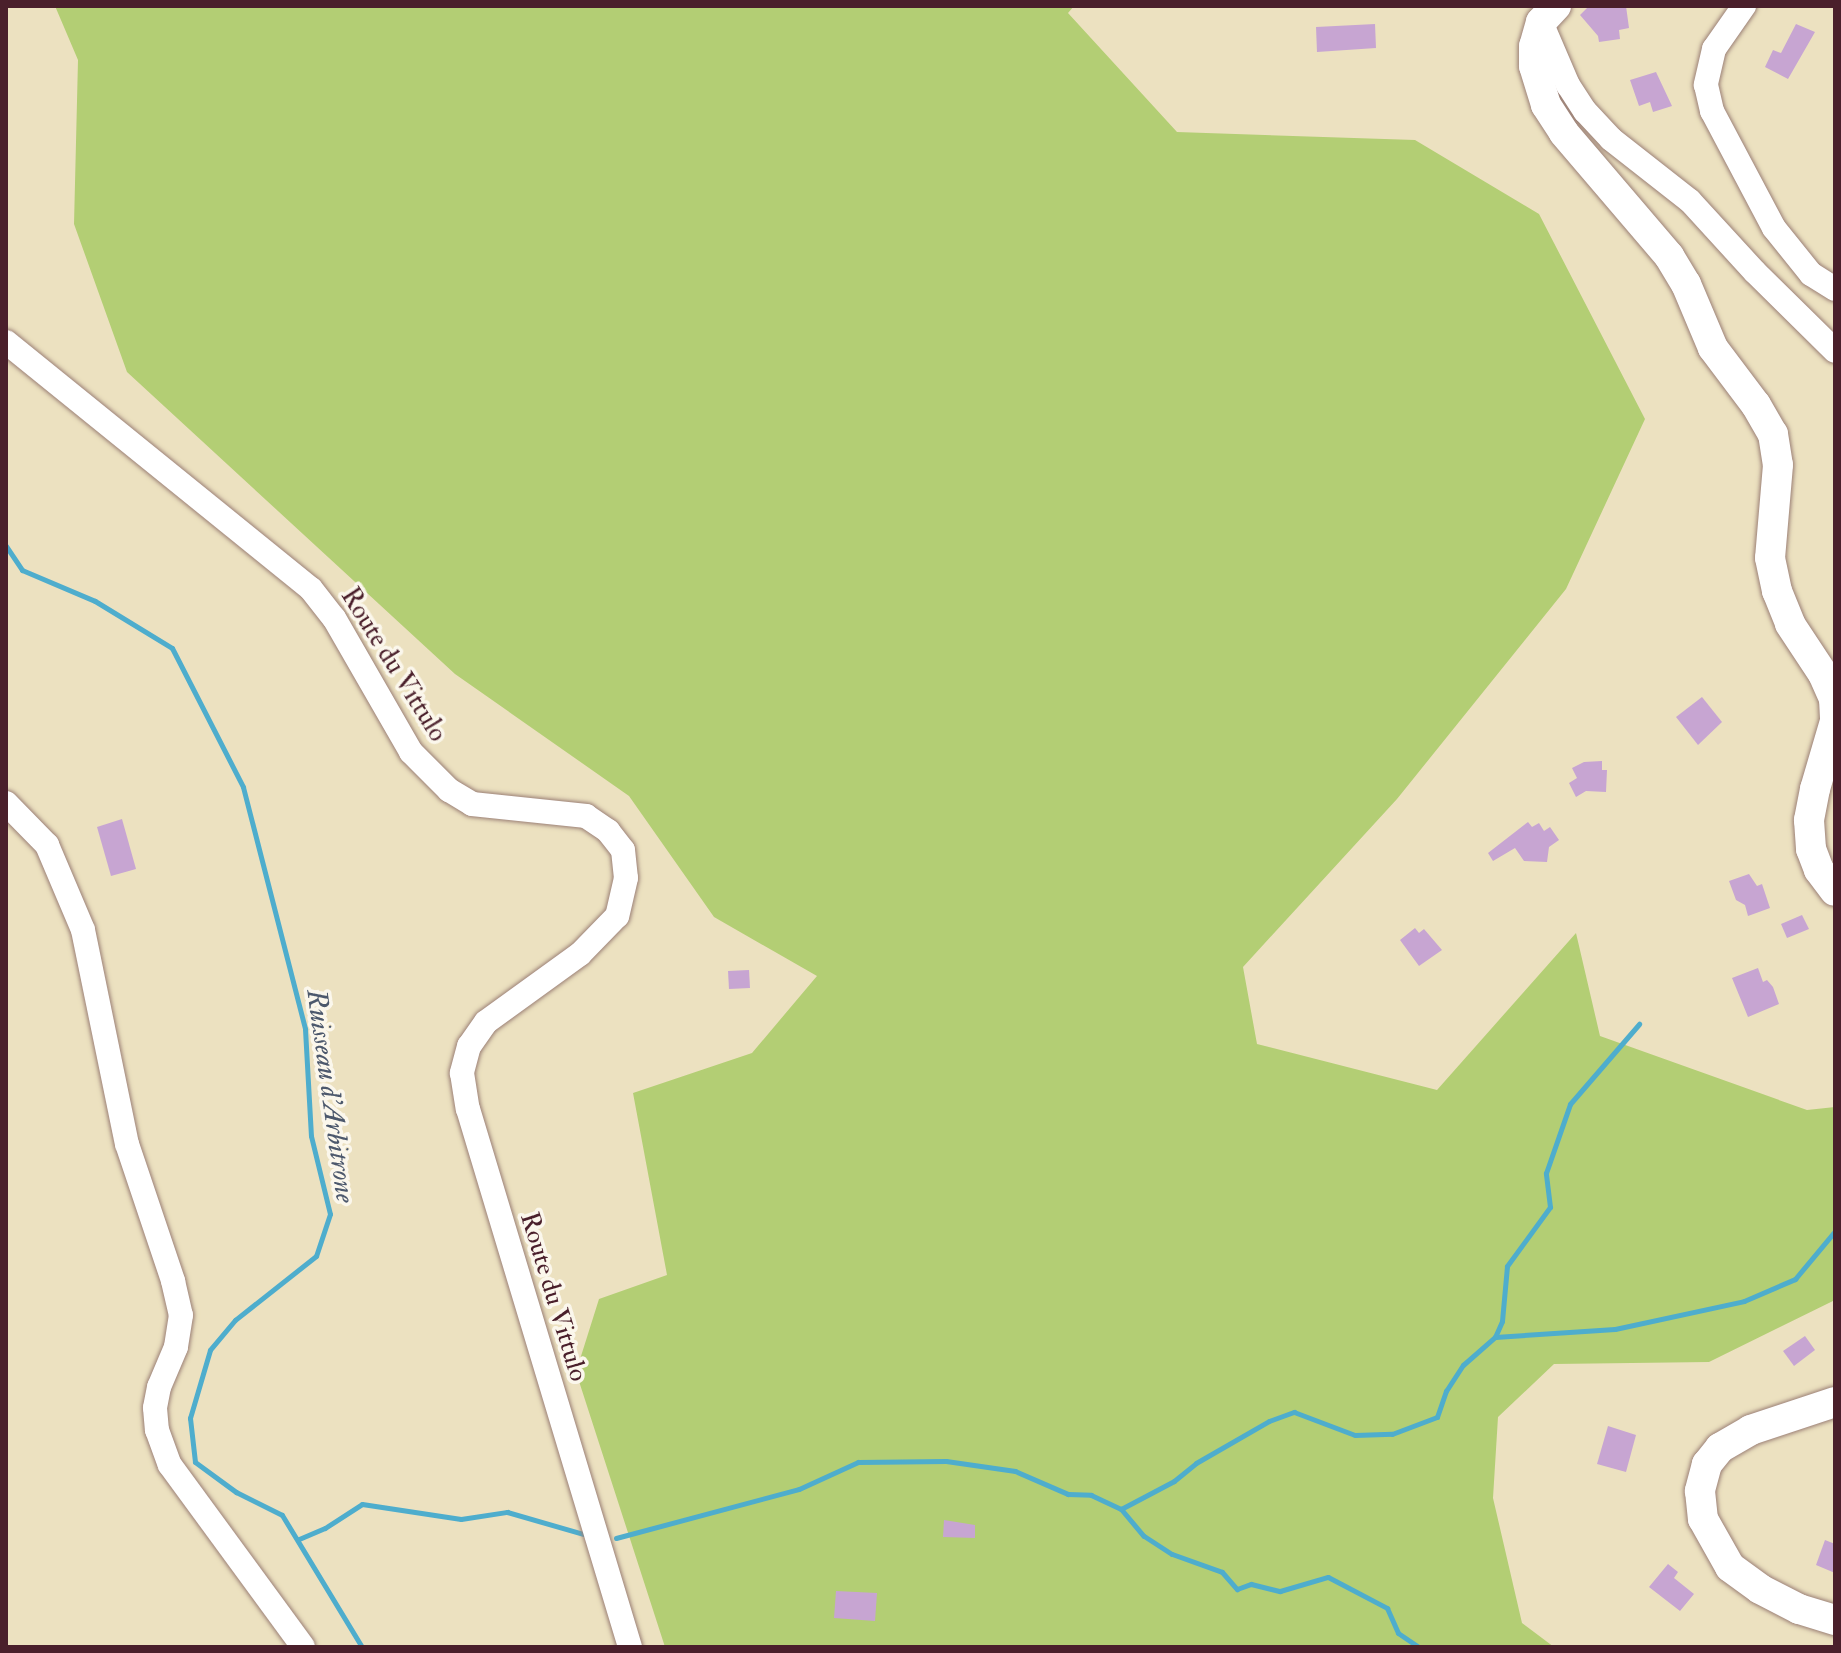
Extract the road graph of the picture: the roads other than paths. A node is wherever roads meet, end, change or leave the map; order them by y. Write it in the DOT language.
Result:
graph roads {
  1 [pos="1744,6"];
  2 [pos="1549,14"];
  3 [pos="1835,289"];
  4 [pos="6,342"];
  5 [pos="1835,351"];
  6 [pos="6,803"];
  7 [pos="1835,891"];
  8 [pos="1835,1402"];
  9 [pos="1835,1620"];
  10 [pos="303,1647"];
  11 [pos="630,1647"];
  1 -- 3 [label="street"];
  2 -- 5 [label="street"];
  2 -- 7 [label="main road"];
  4 -- 11 [label="street, Route du Vittulo"];
  6 -- 10 [label="street"];
  8 -- 9 [label="main road"];
}
